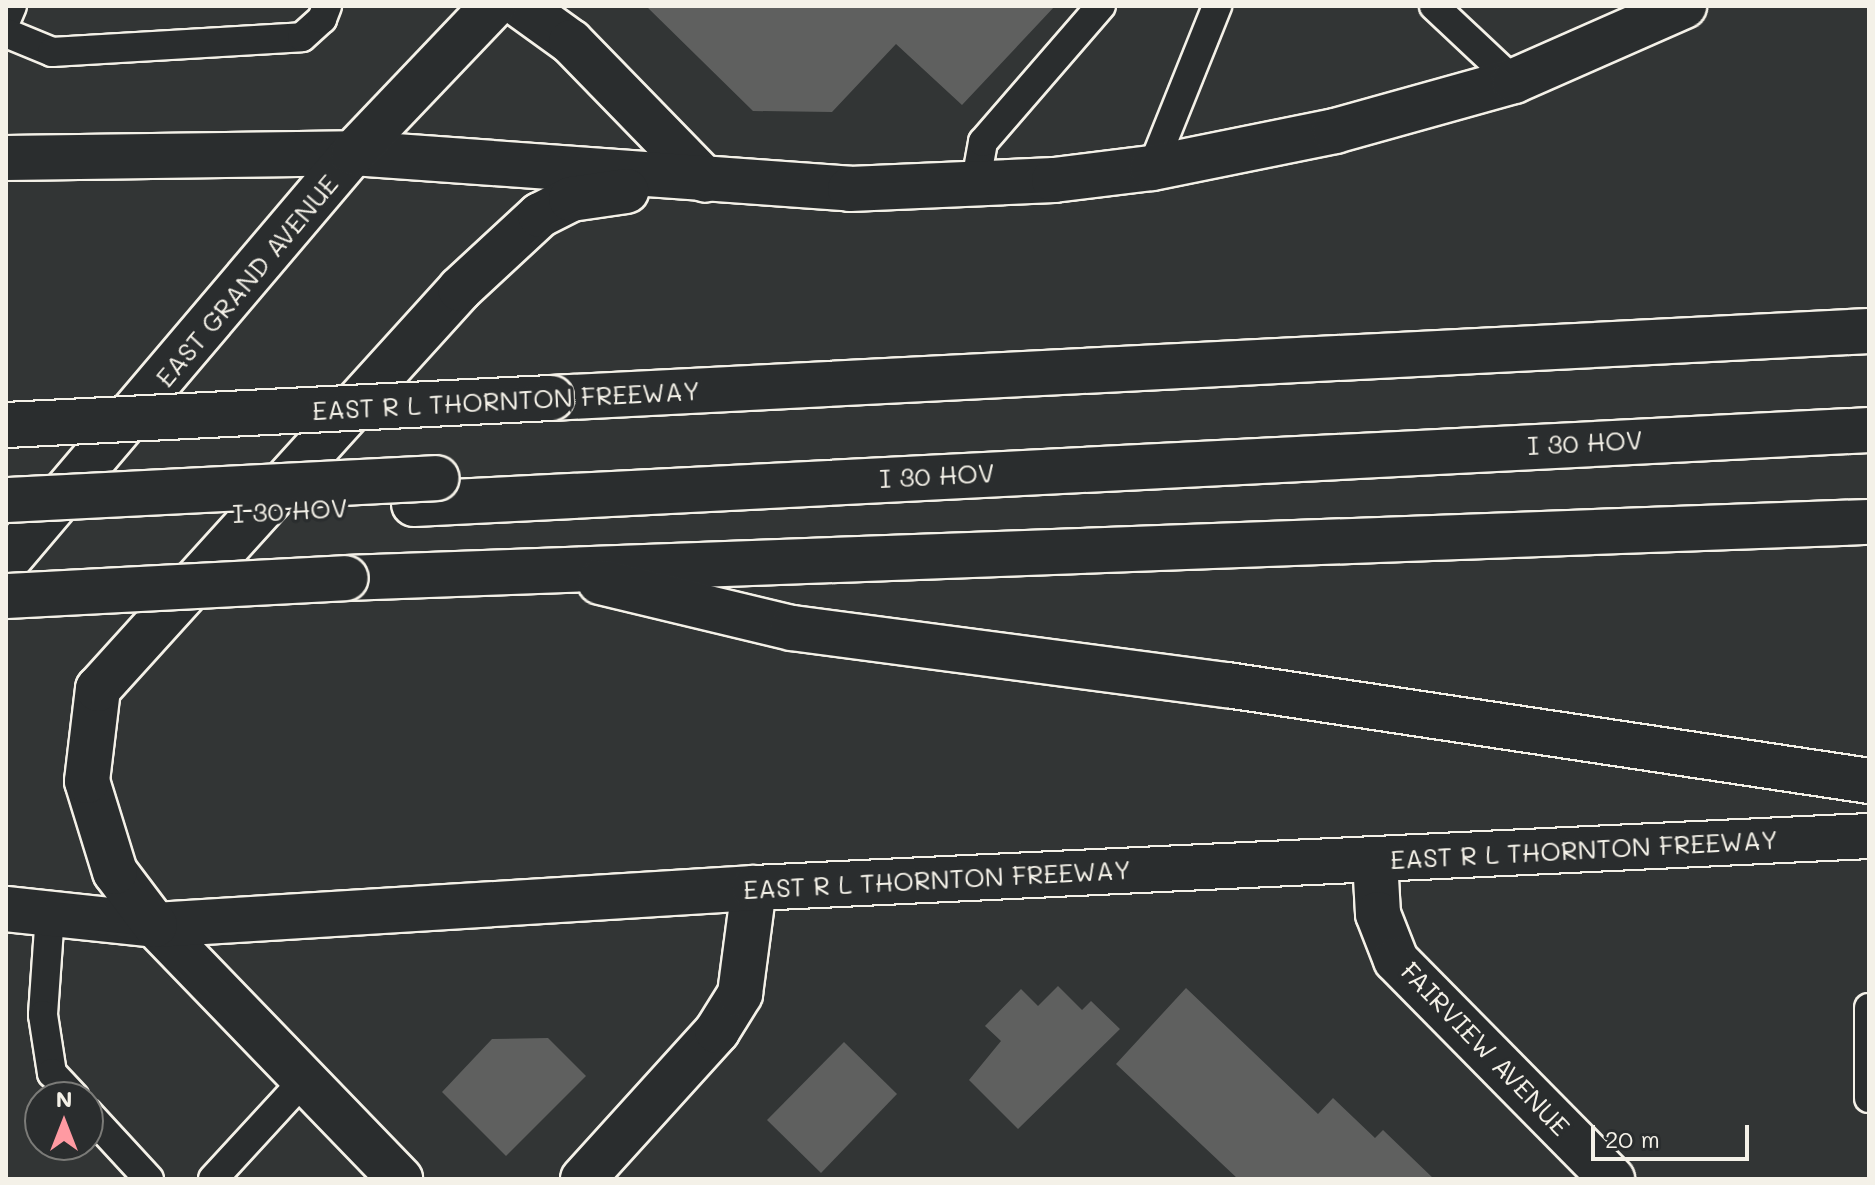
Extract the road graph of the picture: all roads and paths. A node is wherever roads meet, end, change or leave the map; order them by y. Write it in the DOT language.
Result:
graph roads {
  1 [pos="12,6"];
  2 [pos="327,6"];
  3 [pos="493,6"];
  4 [pos="521,6"];
  5 [pos="1101,6"];
  6 [pos="1217,6"];
  7 [pos="1434,6"];
  8 [pos="1675,8"];
  9 [pos="6,20"];
  10 [pos="6,33"];
  11 [pos="1514,81"];
  12 [pos="353,153"];
  13 [pos="6,158"];
  14 [pos="1152,168"];
  15 [pos="705,180"];
  16 [pos="975,186"];
  17 [pos="1869,331"];
  18 [pos="1869,403"];
  19 [pos="6,425"];
  20 [pos="1869,430"];
  21 [pos="425,491"];
  22 [pos="6,500"];
  23 [pos="1869,522"];
  24 [pos="6,526"];
  25 [pos="6,562"];
  26 [pos="547,569"];
  27 [pos="6,596"];
  28 [pos="1869,781"];
  29 [pos="1869,836"];
  30 [pos="1375,860"];
  31 [pos="754,888"];
  32 [pos="6,909"];
  33 [pos="50,914"];
  34 [pos="155,925"];
  35 [pos="1869,1008"];
  36 [pos="304,1080"];
  37 [pos="59,1081"];
  38 [pos="1869,1098"];
  39 [pos="104,1130"];
  40 [pos="149,1179"];
  41 [pos="213,1179"];
  42 [pos="400,1179"];
  43 [pos="583,1179"];
  44 [pos="1612,1179"];
  1 -- 9 [label="lane"];
  2 -- 10 [label="lane"];
  3 -- 12 [label="main road, EAST GRAND AVENUE"];
  4 -- 15 [label="main road"];
  5 -- 16 [label="lane"];
  6 -- 14 [label="lane"];
  7 -- 11 [label="lane"];
  8 -- 11 [label="main road"];
  11 -- 14 [label="main road"];
  12 -- 13 [label="main road"];
  12 -- 15 [label="main road"];
  12 -- 25 [label="main road, EAST GRAND AVENUE"];
  14 -- 16 [label="main road"];
  15 -- 16 [label="main road"];
  15 -- 34 [label="main road"];
  17 -- 19 [label="main road, EAST R L THORNTON FREEWAY, bridge"];
  18 -- 21 [label="main road, I 30 HOV"];
  20 -- 21 [label="main road, I 30 HOV"];
  21 -- 22 [label="main road, I 30 HOV, bridge"];
  21 -- 24 [label="main road, I 30 HOV"];
  23 -- 26 [label="main road"];
  26 -- 27 [label="main road, bridge"];
  26 -- 28 [label="main road"];
  29 -- 30 [label="main road, EAST R L THORNTON FREEWAY"];
  30 -- 31 [label="main road, EAST R L THORNTON FREEWAY"];
  30 -- 44 [label="main road, FAIRVIEW AVENUE"];
  31 -- 34 [label="main road, EAST R L THORNTON FREEWAY"];
  31 -- 43 [label="main road"];
  32 -- 33 [label="main road, EAST R L THORNTON FREEWAY"];
  33 -- 34 [label="main road, EAST R L THORNTON FREEWAY"];
  33 -- 37 [label="lane"];
  34 -- 36 [label="main road"];
  35 -- 38 [label="lane"];
  36 -- 41 [label="lane"];
  36 -- 42 [label="main road"];
  39 -- 40 [label="lane"];
}
